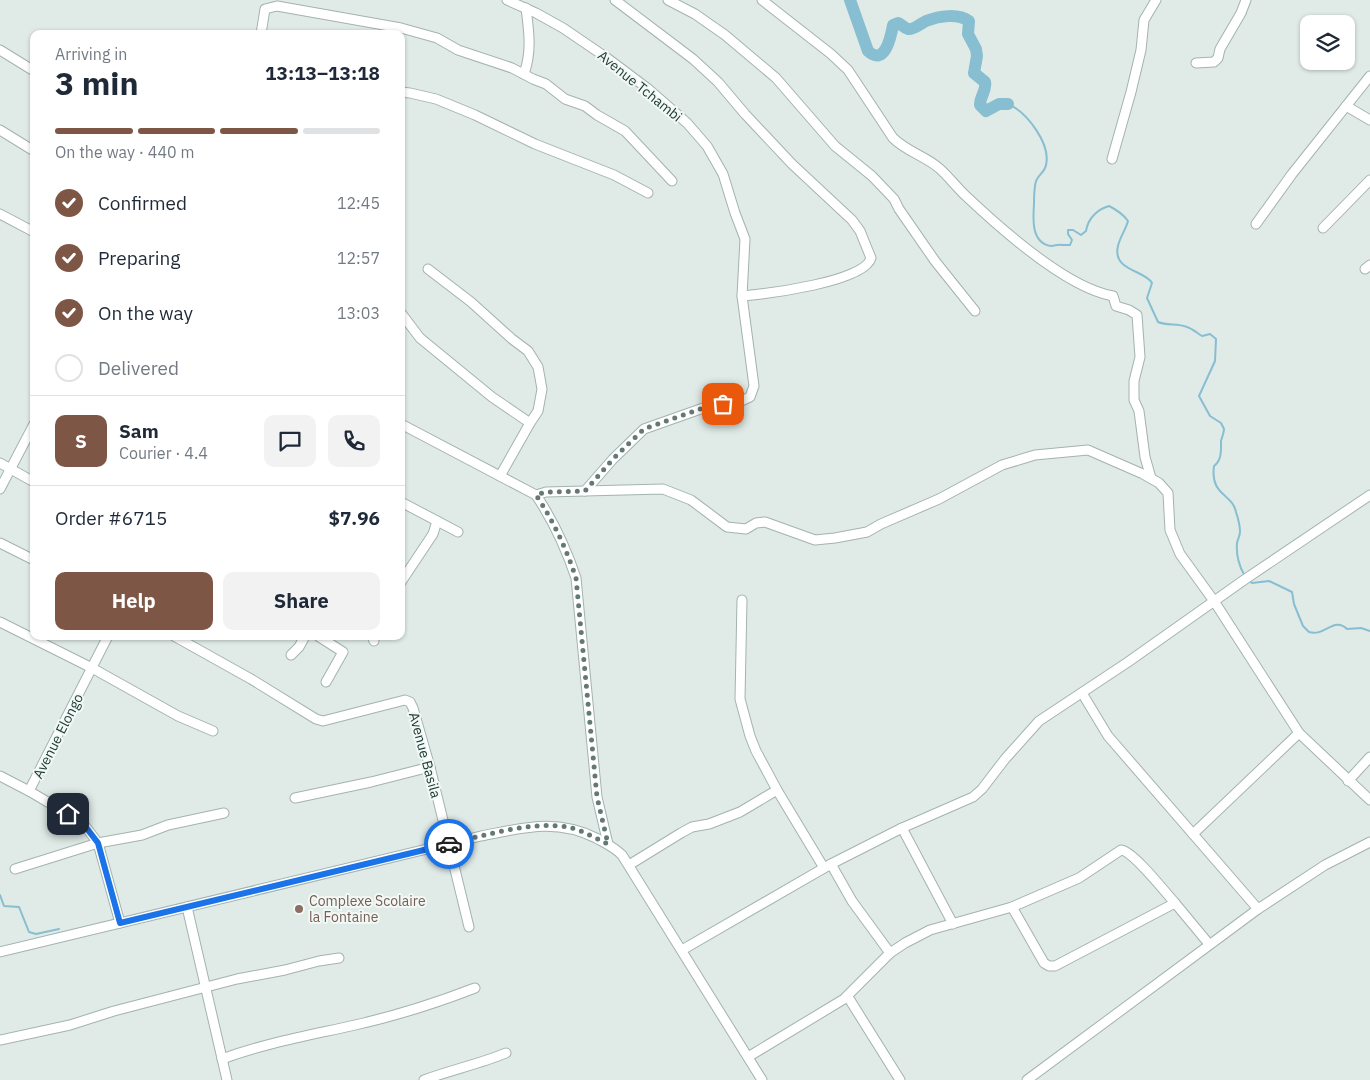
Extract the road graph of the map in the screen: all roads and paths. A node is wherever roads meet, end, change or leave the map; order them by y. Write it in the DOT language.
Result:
graph roads {
  1 [pos="507,0"];
  2 [pos="614,0"];
  3 [pos="668,0"];
  4 [pos="762,0"];
  5 [pos="1156,0"];
  6 [pos="1246,0"];
  7 [pos="525,5"];
  8 [pos="262,30"];
  9 [pos="0,50"];
  10 [pos="1196,63"];
  11 [pos="30,69"];
  12 [pos="524,74"];
  13 [pos="1370,76"];
  14 [pos="405,92"];
  15 [pos="1346,106"];
  16 [pos="1370,120"];
  17 [pos="0,130"];
  18 [pos="30,149"];
  19 [pos="1112,159"];
  20 [pos="1370,180"];
  21 [pos="672,181"];
  22 [pos="648,193"];
  23 [pos="0,214"];
  24 [pos="1256,224"];
  25 [pos="1323,228"];
  26 [pos="30,230"];
  27 [pos="428,269"];
  28 [pos="742,296"];
  29 [pos="974,311"];
  30 [pos="405,318"];
  31 [pos="530,423"];
  32 [pos="405,426"];
  33 [pos="30,432"];
  34 [pos="0,463"];
  35 [pos="10,469"];
  36 [pos="500,476"];
  37 [pos="1150,478"];
  38 [pos="30,480"];
  39 [pos="0,489"];
  40 [pos="585,491"];
  41 [pos="536,495"];
  42 [pos="1370,495"];
  43 [pos="405,504"];
  44 [pos="437,521"];
  45 [pos="458,532"];
  46 [pos="0,542"];
  47 [pos="30,558"];
  48 [pos="405,576"];
  49 [pos="742,600"];
  50 [pos="1214,601"];
  51 [pos="0,622"];
  52 [pos="30,637"];
  53 [pos="36,640"];
  54 [pos="106,640"];
  55 [pos="181,640"];
  56 [pos="303,640"];
  57 [pos="324,640"];
  58 [pos="291,655"];
  59 [pos="92,668"];
  60 [pos="326,682"];
  61 [pos="1082,693"];
  62 [pos="213,731"];
  63 [pos="1299,733"];
  64 [pos="1370,757"];
  65 [pos="430,767"];
  66 [pos="0,776"];
  67 [pos="1348,781"];
  68 [pos="777,790"];
  69 [pos="29,792"];
  70 [pos="294,798"];
  71 [pos="1370,800"];
  72 [pos="224,813"];
  73 [pos="902,828"];
  74 [pos="1193,834"];
  75 [pos="1370,842"];
  76 [pos="98,843"];
  77 [pos="449,844"];
  78 [pos="608,844"];
  79 [pos="629,865"];
  80 [pos="828,866"];
  81 [pos="15,869"];
  82 [pos="1175,903"];
  83 [pos="187,907"];
  84 [pos="1012,907"];
  85 [pos="1258,909"];
  86 [pos="120,923"];
  87 [pos="953,924"];
  88 [pos="469,927"];
  89 [pos="1209,944"];
  90 [pos="682,950"];
  91 [pos="0,952"];
  92 [pos="890,953"];
  93 [pos="339,958"];
  94 [pos="205,987"];
  95 [pos="475,988"];
  96 [pos="848,997"];
  97 [pos="0,1040"];
  98 [pos="506,1053"];
  99 [pos="748,1057"];
  100 [pos="222,1059"];
  101 [pos="227,1080"];
  102 [pos="424,1080"];
  103 [pos="762,1080"];
  104 [pos="900,1080"];
  105 [pos="1027,1080"];
  1 -- 7 [label="street, Avenue Tchambi"];
  2 -- 28 [label="street"];
  3 -- 29 [label="street"];
  4 -- 37 [label="street"];
  5 -- 19 [label="street"];
  6 -- 10 [label="street"];
  7 -- 12 [label="street"];
  7 -- 28 [label="street, Avenue Tchambi"];
  8 -- 12 [label="street"];
  9 -- 11 [label="street"];
  12 -- 21 [label="street"];
  13 -- 15 [label="street"];
  14 -- 22 [label="street"];
  15 -- 16 [label="street"];
  15 -- 24 [label="street"];
  17 -- 18 [label="street"];
  20 -- 25 [label="street"];
  23 -- 26 [label="street"];
  27 -- 31 [label="street"];
  28 -- 40 [label="street, Avenue Tchambi"];
  30 -- 31 [label="street"];
  31 -- 36 [label="street"];
  32 -- 36 [label="street"];
  33 -- 35 [label="street"];
  34 -- 35 [label="street"];
  35 -- 38 [label="street"];
  35 -- 39 [label="street"];
  36 -- 41 [label="street"];
  37 -- 40 [label="street"];
  37 -- 50 [label="street"];
  40 -- 41 [label="street"];
  41 -- 78 [label="street"];
  42 -- 50 [label="street"];
  43 -- 44 [label="street"];
  44 -- 45 [label="street"];
  44 -- 48 [label="street"];
  46 -- 47 [label="street"];
  49 -- 68 [label="street"];
  50 -- 61 [label="street"];
  50 -- 63 [label="street"];
  51 -- 52 [label="street"];
  53 -- 59 [label="street"];
  54 -- 59 [label="street, Avenue Elongo"];
  55 -- 65 [label="street, Avenue Basila"];
  56 -- 58 [label="street"];
  57 -- 60 [label="street"];
  59 -- 62 [label="street"];
  59 -- 69 [label="street, Avenue Elongo"];
  61 -- 73 [label="street"];
  61 -- 74 [label="street"];
  63 -- 67 [label="street"];
  63 -- 74 [label="street"];
  64 -- 67 [label="street"];
  65 -- 70 [label="street"];
  65 -- 77 [label="street, Avenue Basila"];
  66 -- 69 [label="street"];
  67 -- 71 [label="street"];
  68 -- 79 [label="street"];
  68 -- 80 [label="street"];
  69 -- 76 [label="street, Avenue Elongo"];
  72 -- 76 [label="street"];
  73 -- 80 [label="street"];
  73 -- 87 [label="street"];
  74 -- 85 [label="street"];
  75 -- 85 [label="street"];
  76 -- 81 [label="street"];
  76 -- 86 [label="street, Avenue Elongo"];
  77 -- 78 [label="street"];
  77 -- 83 [label="street"];
  77 -- 88 [label="street, Avenue Basila"];
  78 -- 79 [label="street"];
  79 -- 90 [label="street"];
  80 -- 90 [label="street"];
  80 -- 92 [label="street"];
  82 -- 84 [label="street"];
  82 -- 84 [label="street"];
  82 -- 89 [label="street"];
  83 -- 86 [label="street"];
  83 -- 94 [label="street"];
  84 -- 87 [label="street"];
  85 -- 89 [label="street"];
  86 -- 91 [label="street"];
  87 -- 92 [label="street"];
  89 -- 105 [label="street"];
  90 -- 99 [label="street"];
  92 -- 99 [label="street"];
  93 -- 94 [label="street"];
  94 -- 97 [label="street"];
  94 -- 100 [label="street"];
  95 -- 100 [label="street"];
  96 -- 104 [label="street"];
  98 -- 102 [label="street"];
  99 -- 103 [label="street"];
  100 -- 101 [label="street"];
}
